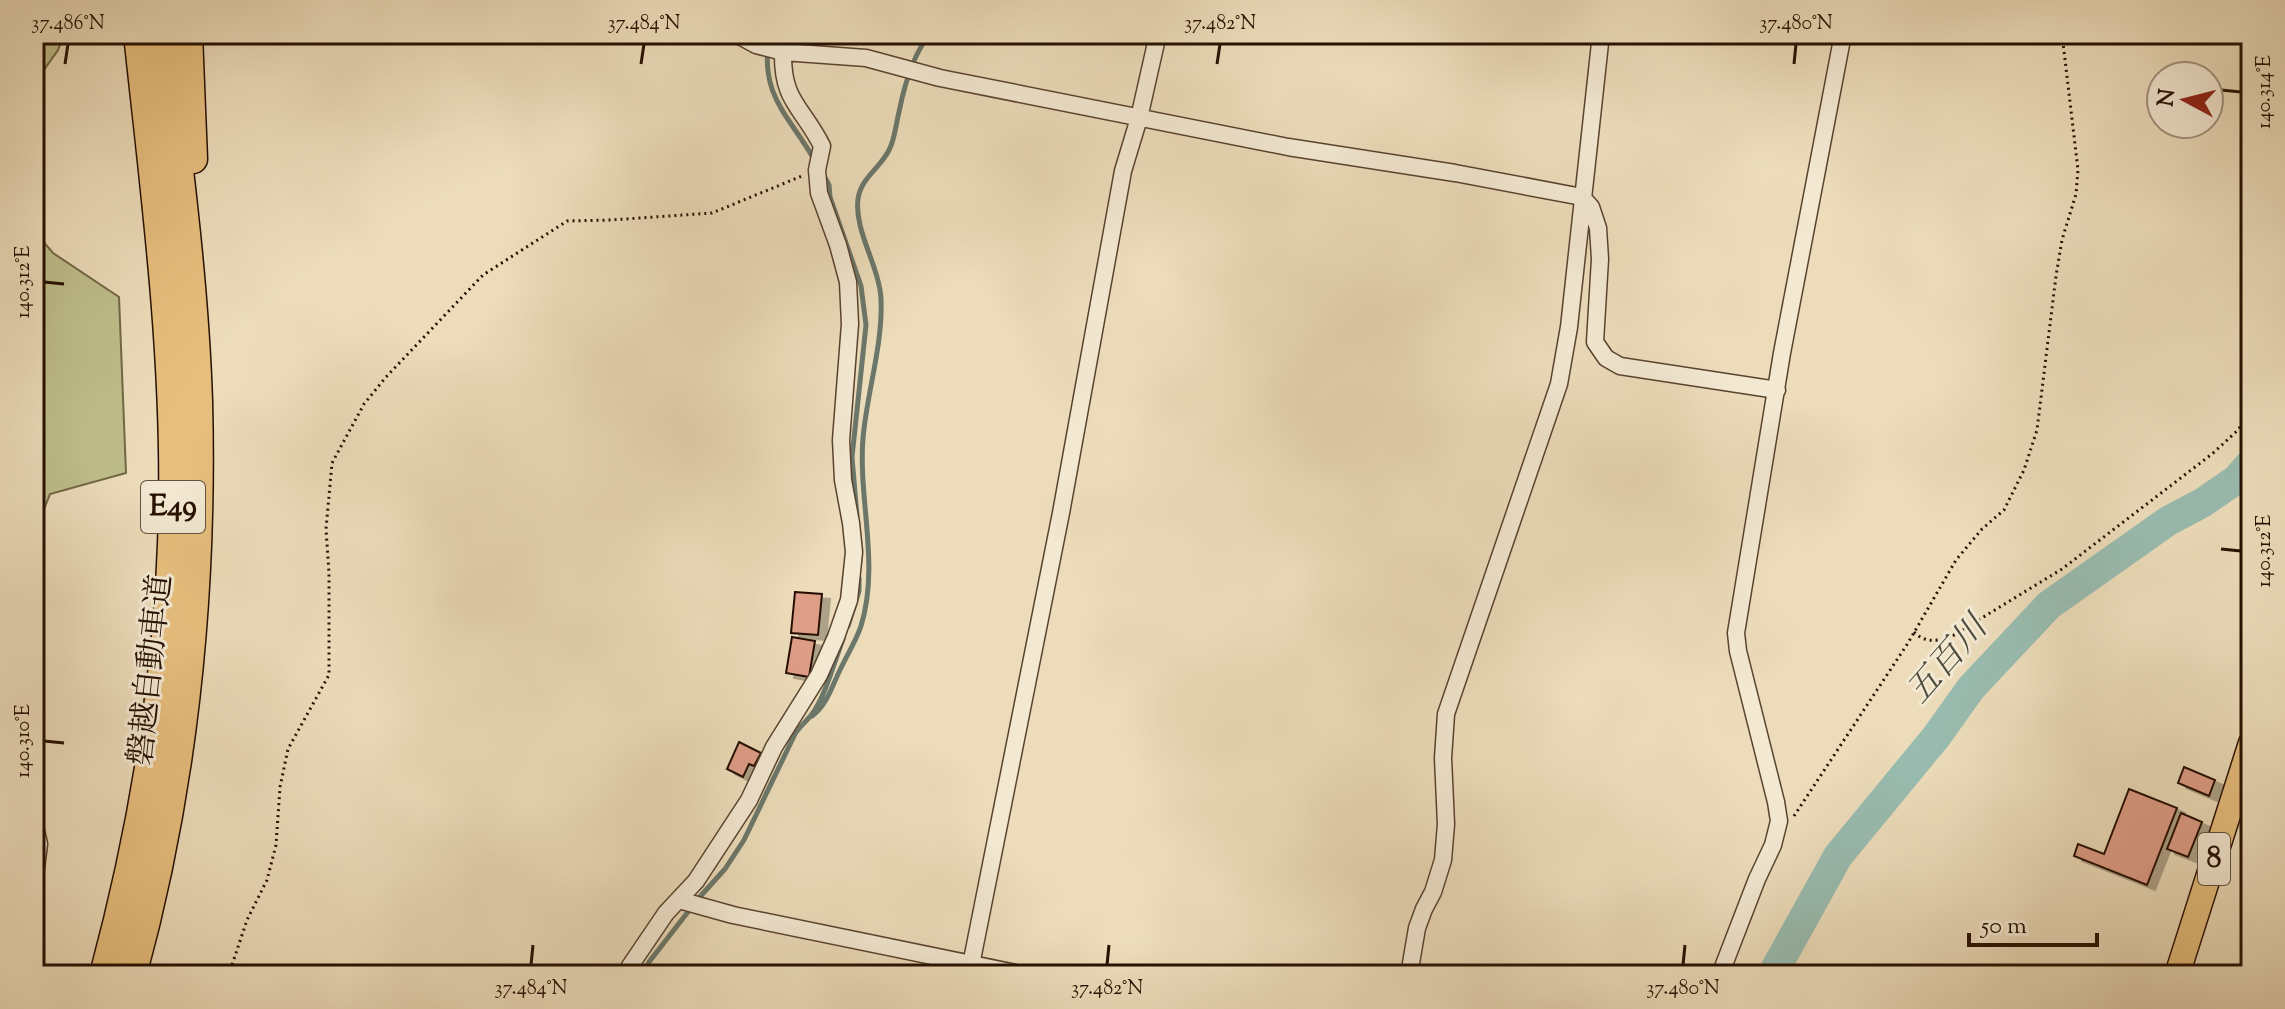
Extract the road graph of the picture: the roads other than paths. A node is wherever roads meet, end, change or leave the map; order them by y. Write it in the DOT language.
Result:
graph roads {
  1 [pos="138,34"];
  2 [pos="163,34"];
  3 [pos="188,34"];
  4 [pos="736,34"];
  5 [pos="1158,34"];
  6 [pos="1601,34"];
  7 [pos="1843,34"];
  8 [pos="783,52"];
  9 [pos="1139,118"];
  10 [pos="1582,197"];
  11 [pos="191,288"];
  12 [pos="1777,390"];
  13 [pos="2251,743"];
  14 [pos="34,822"];
  15 [pos="34,883"];
  16 [pos="679,900"];
  17 [pos="970,970"];
  18 [pos="104,975"];
  19 [pos="132,975"];
  20 [pos="628,975"];
  21 [pos="1025,975"];
  22 [pos="1409,975"];
  23 [pos="1720,975"];
  24 [pos="2177,975"];
  1 -- 18 [label="highway, 磐越自動車道 / E49"];
  2 -- 11 [label="highway, 磐越自動車道 / E49"];
  3 -- 11 [label="highway"];
  4 -- 8 [label="street"];
  5 -- 9 [label="street"];
  6 -- 10 [label="street"];
  7 -- 12 [label="street"];
  8 -- 9 [label="street"];
  8 -- 16 [label="street"];
  9 -- 10 [label="street"];
  9 -- 17 [label="street"];
  10 -- 12 [label="street"];
  10 -- 22 [label="street"];
  11 -- 19 [label="highway, 磐越自動車道 / E49"];
  12 -- 23 [label="street"];
  13 -- 24 [label="main road, 8"];
  14 -- 15 [label="street"];
  16 -- 17 [label="street"];
  16 -- 20 [label="street"];
  17 -- 21 [label="street"];
}
